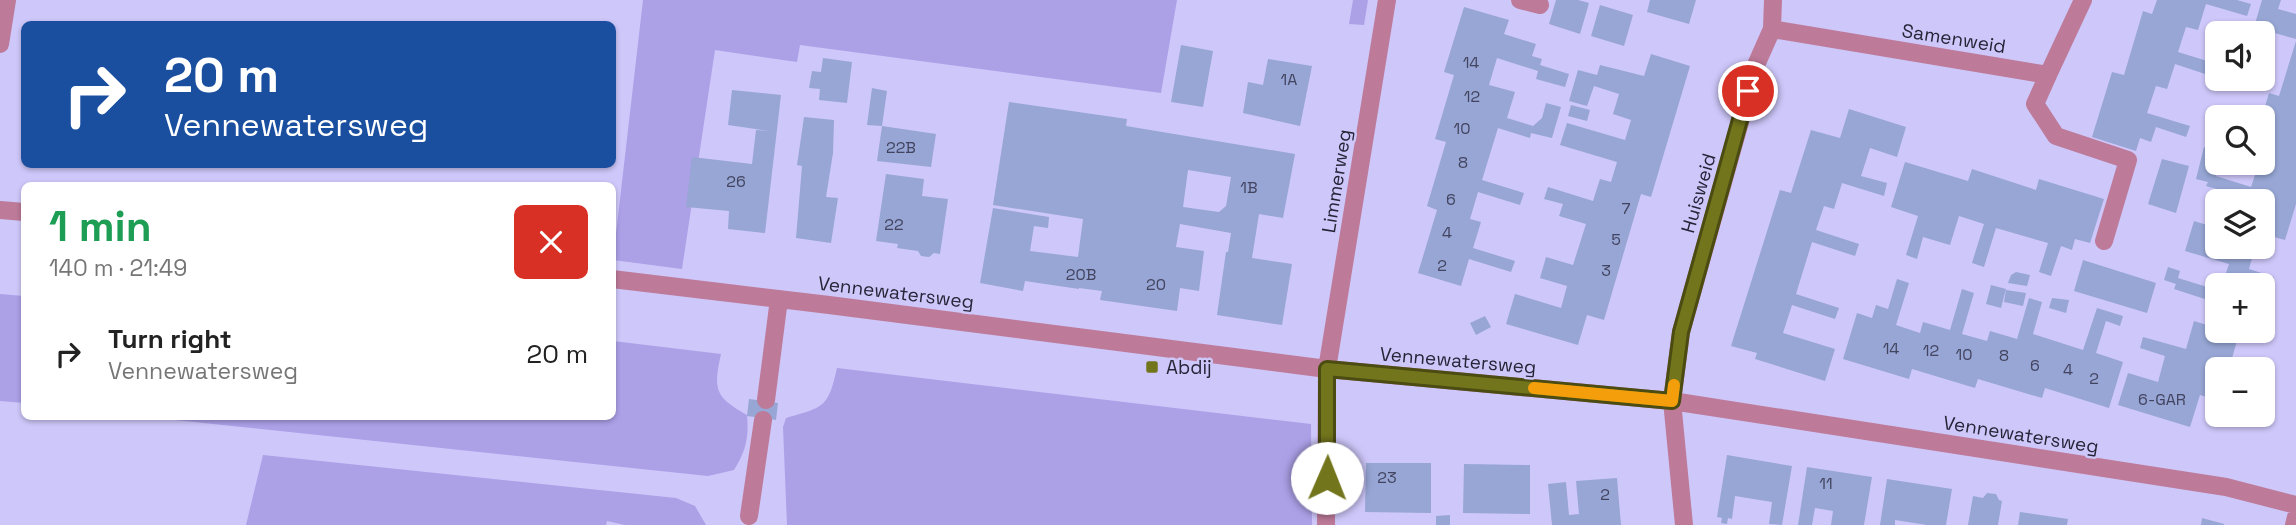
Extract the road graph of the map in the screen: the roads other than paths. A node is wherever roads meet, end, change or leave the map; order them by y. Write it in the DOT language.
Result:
graph roads {
  1 [pos="6,0"];
  2 [pos="1387,0"];
  3 [pos="1520,0"];
  4 [pos="1773,0"];
  5 [pos="2083,0"];
  6 [pos="1540,5"];
  7 [pos="1772,29"];
  8 [pos="0,44"];
  9 [pos="2048,75"];
  10 [pos="0,210"];
  11 [pos="21,212"];
  12 [pos="2104,241"];
  13 [pos="616,279"];
  14 [pos="779,299"];
  15 [pos="1327,369"];
  16 [pos="766,400"];
  17 [pos="1672,401"];
  18 [pos="762,420"];
  19 [pos="2296,505"];
  20 [pos="749,516"];
  21 [pos="2296,517"];
  22 [pos="1326,525"];
  23 [pos="1684,525"];
  24 [pos="2294,525"];
  1 -- 8 [label="street"];
  2 -- 15 [label="street, Limmerweg"];
  3 -- 6 [label="street"];
  4 -- 7 [label="street, Huisweid"];
  5 -- 9 [label="street"];
  7 -- 9 [label="street, Samenweid"];
  7 -- 17 [label="street, Huisweid"];
  9 -- 12 [label="street"];
  10 -- 11 [label="street"];
  13 -- 14 [label="street, Vennewatersweg"];
  14 -- 15 [label="street, Vennewatersweg"];
  14 -- 16 [label="street"];
  15 -- 17 [label="street, Vennewatersweg"];
  15 -- 22 [label="street, Limmerweg"];
  17 -- 19 [label="street, Vennewatersweg"];
  17 -- 23 [label="street, Huisweid"];
  18 -- 20 [label="street"];
  21 -- 24 [label="street"];
}
